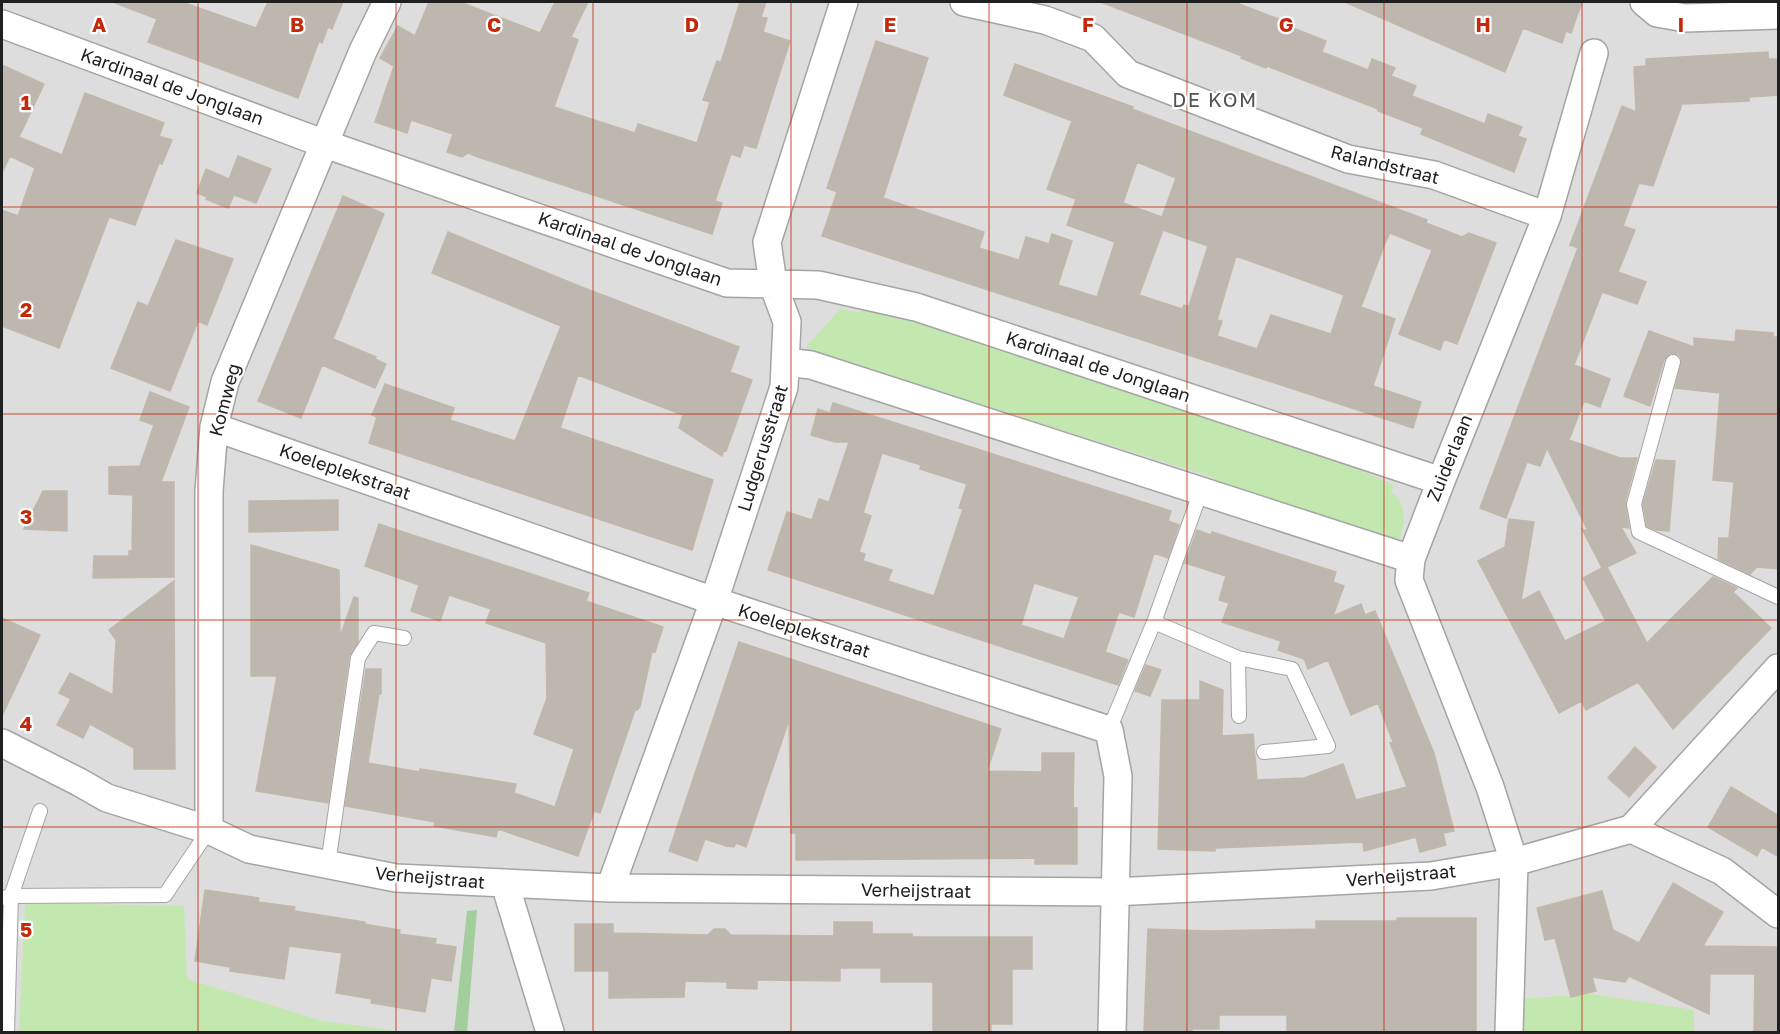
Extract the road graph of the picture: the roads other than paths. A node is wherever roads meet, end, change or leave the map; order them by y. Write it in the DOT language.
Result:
graph roads {
  1 [pos="387,2"];
  2 [pos="844,2"];
  3 [pos="964,2"];
  4 [pos="1644,2"];
  5 [pos="1779,15"];
  6 [pos="2,24"];
  7 [pos="1594,53"];
  8 [pos="325,144"];
  9 [pos="1547,216"];
  10 [pos="773,284"];
  11 [pos="785,362"];
  12 [pos="1672,362"];
  13 [pos="214,427"];
  14 [pos="1441,481"];
  15 [pos="1202,491"];
  16 [pos="1412,559"];
  17 [pos="1779,597"];
  18 [pos="714,601"];
  19 [pos="1155,622"];
  20 [pos="404,638"];
  21 [pos="1238,658"];
  22 [pos="1779,668"];
  23 [pos="1239,716"];
  24 [pos="1109,730"];
  25 [pos="2,743"];
  26 [pos="1264,752"];
  27 [pos="40,811"];
  28 [pos="1631,829"];
  29 [pos="209,830"];
  30 [pos="1514,862"];
  31 [pos="328,864"];
  32 [pos="505,884"];
  33 [pos="610,888"];
  34 [pos="1114,892"];
  35 [pos="6,897"];
  36 [pos="1779,914"];
  37 [pos="7,1032"];
  38 [pos="550,1032"];
  39 [pos="1112,1032"];
  40 [pos="1509,1032"];
  1 -- 8 [label="street, Komweg"];
  2 -- 10 [label="street, Ludgerusstraat"];
  3 -- 9 [label="street, Ralandstraat"];
  4 -- 5 [label="street"];
  6 -- 8 [label="street, Kardinaal de Jonglaan"];
  7 -- 9 [label="street, Zuiderlaan"];
  8 -- 10 [label="street, Kardinaal de Jonglaan"];
  8 -- 13 [label="street, Komweg"];
  9 -- 14 [label="street, Zuiderlaan"];
  10 -- 11 [label="street, Ludgerusstraat"];
  10 -- 14 [label="street, Kardinaal de Jonglaan"];
  11 -- 15 [label="street"];
  11 -- 18 [label="street, Ludgerusstraat"];
  12 -- 17 [label="lane"];
  13 -- 18 [label="street, Koeleplekstraat"];
  13 -- 29 [label="street, Komweg"];
  14 -- 16 [label="street, Zuiderlaan"];
  15 -- 16 [label="street"];
  15 -- 19 [label="lane"];
  16 -- 30 [label="street, Zuiderlaan"];
  18 -- 24 [label="street, Koeleplekstraat"];
  18 -- 33 [label="street, Ludgerusstraat"];
  19 -- 21 [label="lane"];
  19 -- 24 [label="lane"];
  20 -- 31 [label="lane"];
  21 -- 23 [label="lane"];
  21 -- 26 [label="lane"];
  22 -- 28 [label="street"];
  24 -- 34 [label="street"];
  25 -- 29 [label="street, Verheijstraat"];
  27 -- 35 [label="lane"];
  28 -- 30 [label="street, Verheijstraat"];
  28 -- 36 [label="street"];
  29 -- 31 [label="street, Verheijstraat"];
  29 -- 35 [label="lane"];
  30 -- 34 [label="street, Verheijstraat"];
  30 -- 40 [label="street, Zuiderlaan"];
  31 -- 32 [label="street, Verheijstraat"];
  32 -- 33 [label="street, Verheijstraat"];
  32 -- 38 [label="street"];
  33 -- 34 [label="street, Verheijstraat"];
  34 -- 39 [label="street"];
  35 -- 37 [label="lane"];
}
